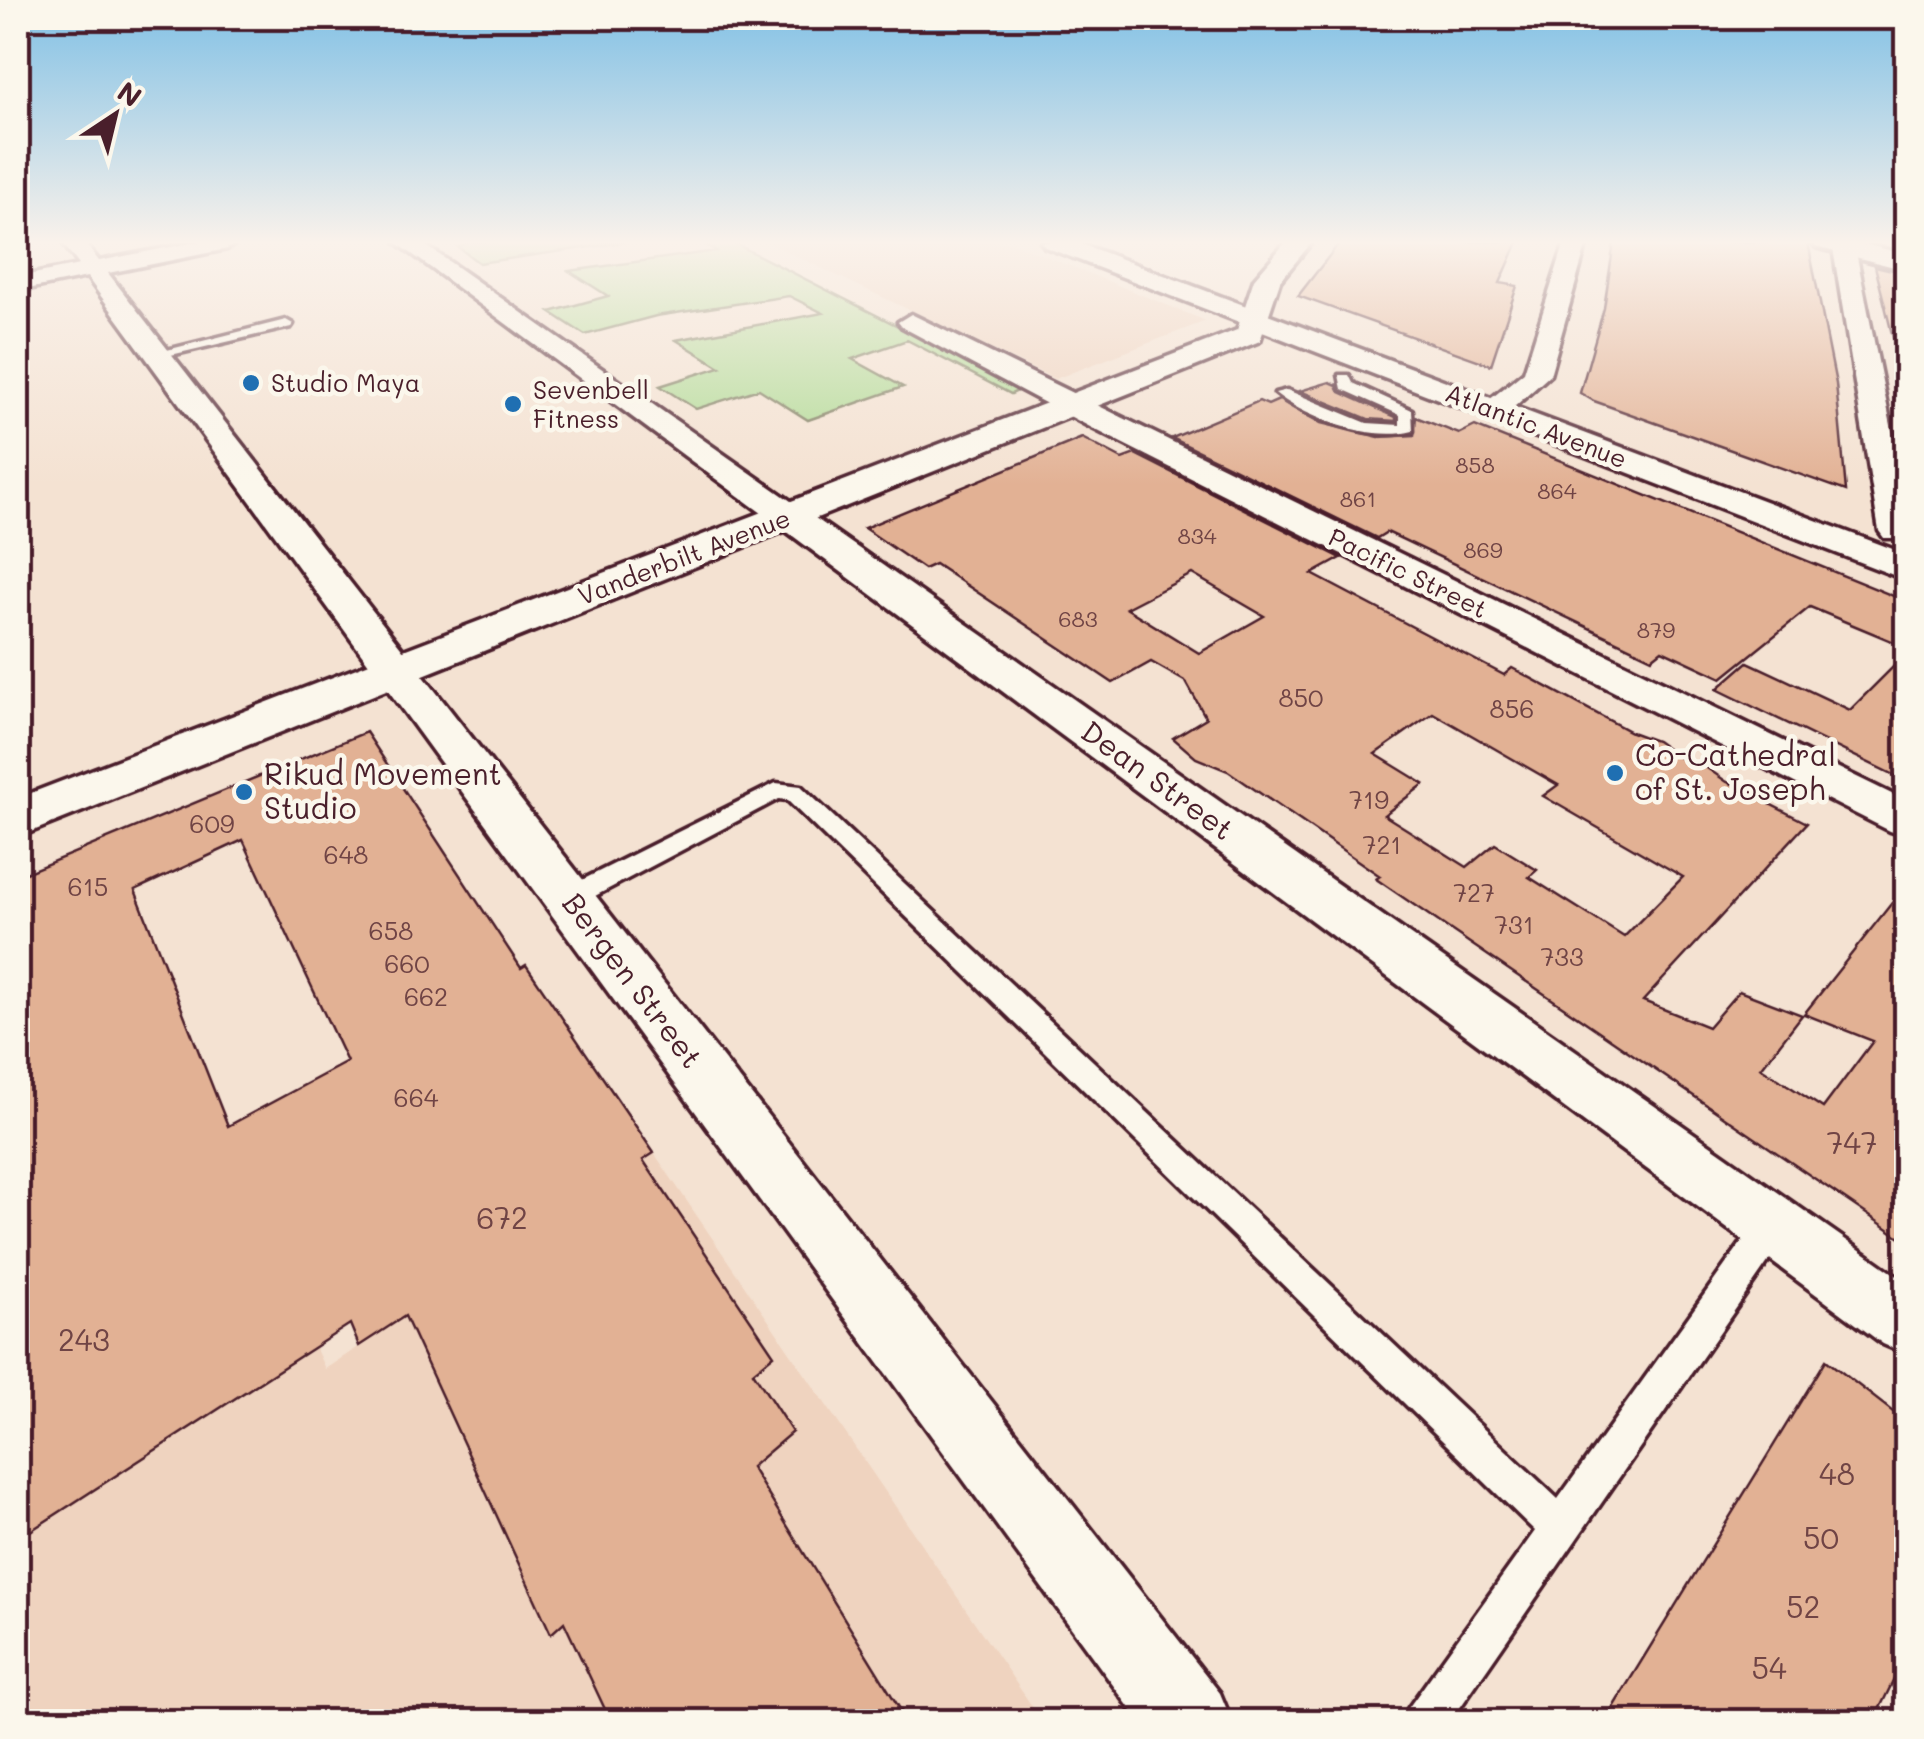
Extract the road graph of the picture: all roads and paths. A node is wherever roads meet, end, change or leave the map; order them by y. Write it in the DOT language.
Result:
graph roads {
  1 [pos="135,323"];
  2 [pos="520,323"];
  3 [pos="913,323"];
  4 [pos="1254,323"];
  5 [pos="1296,323"];
  6 [pos="1552,323"];
  7 [pos="1855,323"];
  8 [pos="286,324"];
  9 [pos="158,354"];
  10 [pos="1344,378"];
  11 [pos="1282,393"];
  12 [pos="1504,400"];
  13 [pos="1072,406"];
  14 [pos="788,516"];
  15 [pos="1901,533"];
  16 [pos="1906,568"];
  17 [pos="398,670"];
  18 [pos="18,818"];
  19 [pos="1906,820"];
  20 [pos="570,898"];
  21 [pos="1774,1226"];
  22 [pos="1906,1321"];
  23 [pos="1560,1528"];
  24 [pos="1191,1722"];
  25 [pos="1424,1722"];
  1 -- 9 [label="street, Bergen Street"];
  2 -- 14 [label="street, Dean Street"];
  3 -- 13 [label="street, Pacific Street"];
  4 -- 13 [label="main road, Vanderbilt Avenue"];
  5 -- 12 [label="main road, Atlantic Avenue"];
  6 -- 12 [label="street"];
  7 -- 15 [label="street"];
  8 -- 9 [label="lane"];
  9 -- 17 [label="street, Bergen Street"];
  10 -- 11 [label="lane"];
  12 -- 15 [label="main road, Atlantic Avenue"];
  12 -- 16 [label="main road, Atlantic Avenue"];
  13 -- 14 [label="main road, Vanderbilt Avenue"];
  13 -- 19 [label="street, Pacific Street"];
  14 -- 17 [label="main road, Vanderbilt Avenue"];
  14 -- 21 [label="street, Dean Street"];
  17 -- 18 [label="main road, Vanderbilt Avenue"];
  17 -- 20 [label="street, Bergen Street"];
  20 -- 23 [label="lane"];
  20 -- 24 [label="street, Bergen Street"];
  21 -- 22 [label="street, Dean Street"];
  21 -- 23 [label="lane"];
  23 -- 25 [label="lane"];
}
